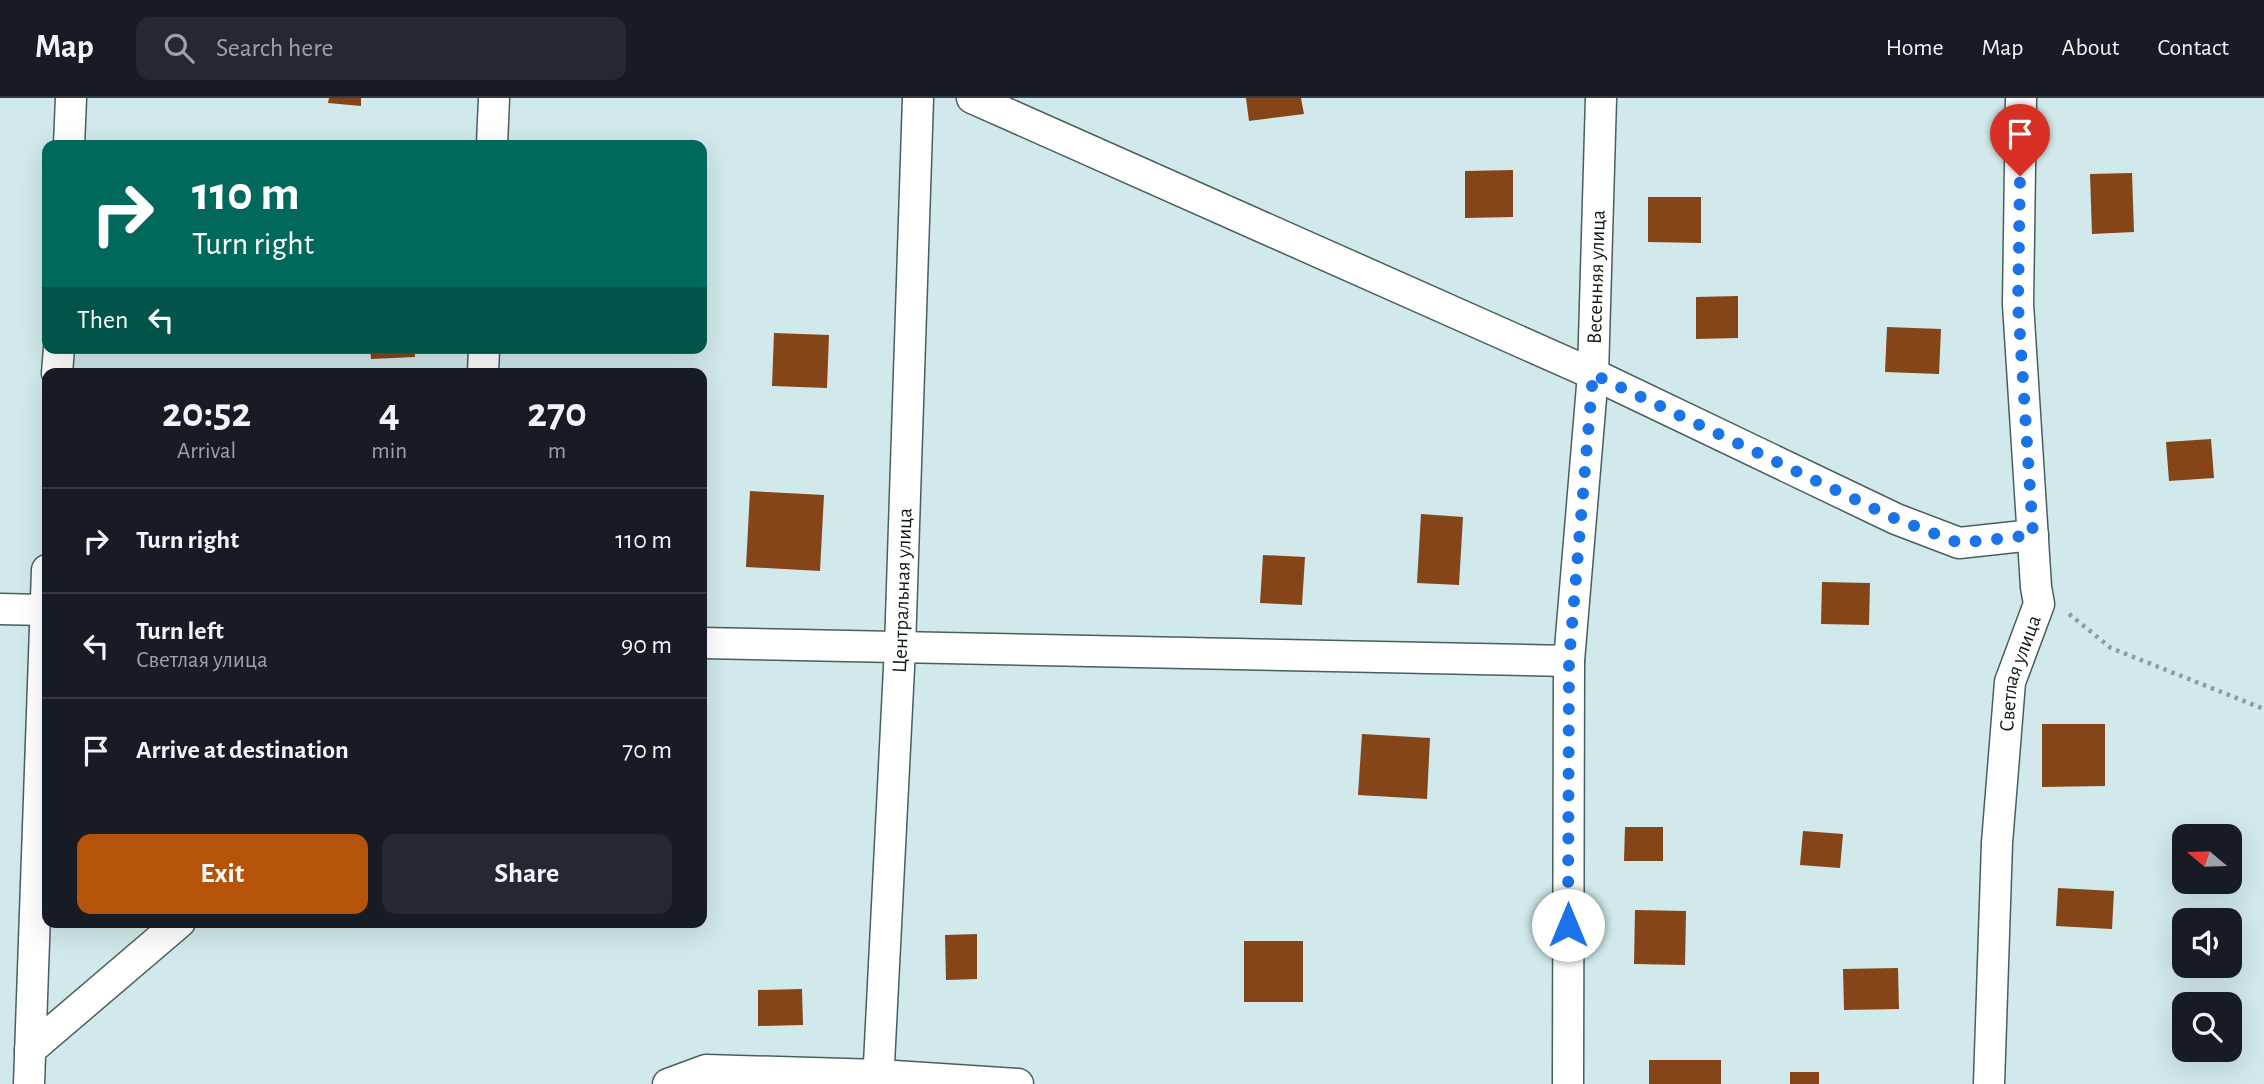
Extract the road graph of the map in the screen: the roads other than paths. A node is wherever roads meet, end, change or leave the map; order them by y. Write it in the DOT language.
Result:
graph roads {
  1 [pos="71,98"];
  2 [pos="494,98"];
  3 [pos="918,98"];
  4 [pos="972,98"];
  5 [pos="1601,98"];
  6 [pos="2021,98"];
  7 [pos="69,140"];
  8 [pos="492,140"];
  9 [pos="1593,374"];
  10 [pos="2033,535"];
  11 [pos="0,609"];
  12 [pos="42,610"];
  13 [pos="707,643"];
  14 [pos="900,648"];
  15 [pos="1569,661"];
  16 [pos="42,698"];
  17 [pos="173,928"];
  18 [pos="30,1050"];
  19 [pos="879,1080"];
  20 [pos="29,1084"];
  21 [pos="668,1084"];
  22 [pos="1018,1084"];
  23 [pos="1568,1084"];
  24 [pos="1989,1084"];
  1 -- 7 [label="street"];
  2 -- 8 [label="street"];
  3 -- 14 [label="street, Центральная улица"];
  4 -- 9 [label="street"];
  5 -- 9 [label="street, Весенняя улица"];
  6 -- 10 [label="street, Светлая улица"];
  9 -- 10 [label="street"];
  9 -- 15 [label="street, Весенняя улица"];
  10 -- 24 [label="street, Светлая улица"];
  11 -- 12 [label="street"];
  13 -- 14 [label="street"];
  14 -- 15 [label="street"];
  14 -- 19 [label="street, Центральная улица"];
  15 -- 23 [label="street, Весенняя улица"];
  16 -- 18 [label="street"];
  17 -- 18 [label="street"];
  18 -- 20 [label="street"];
  19 -- 21 [label="street"];
  19 -- 22 [label="street"];
}
